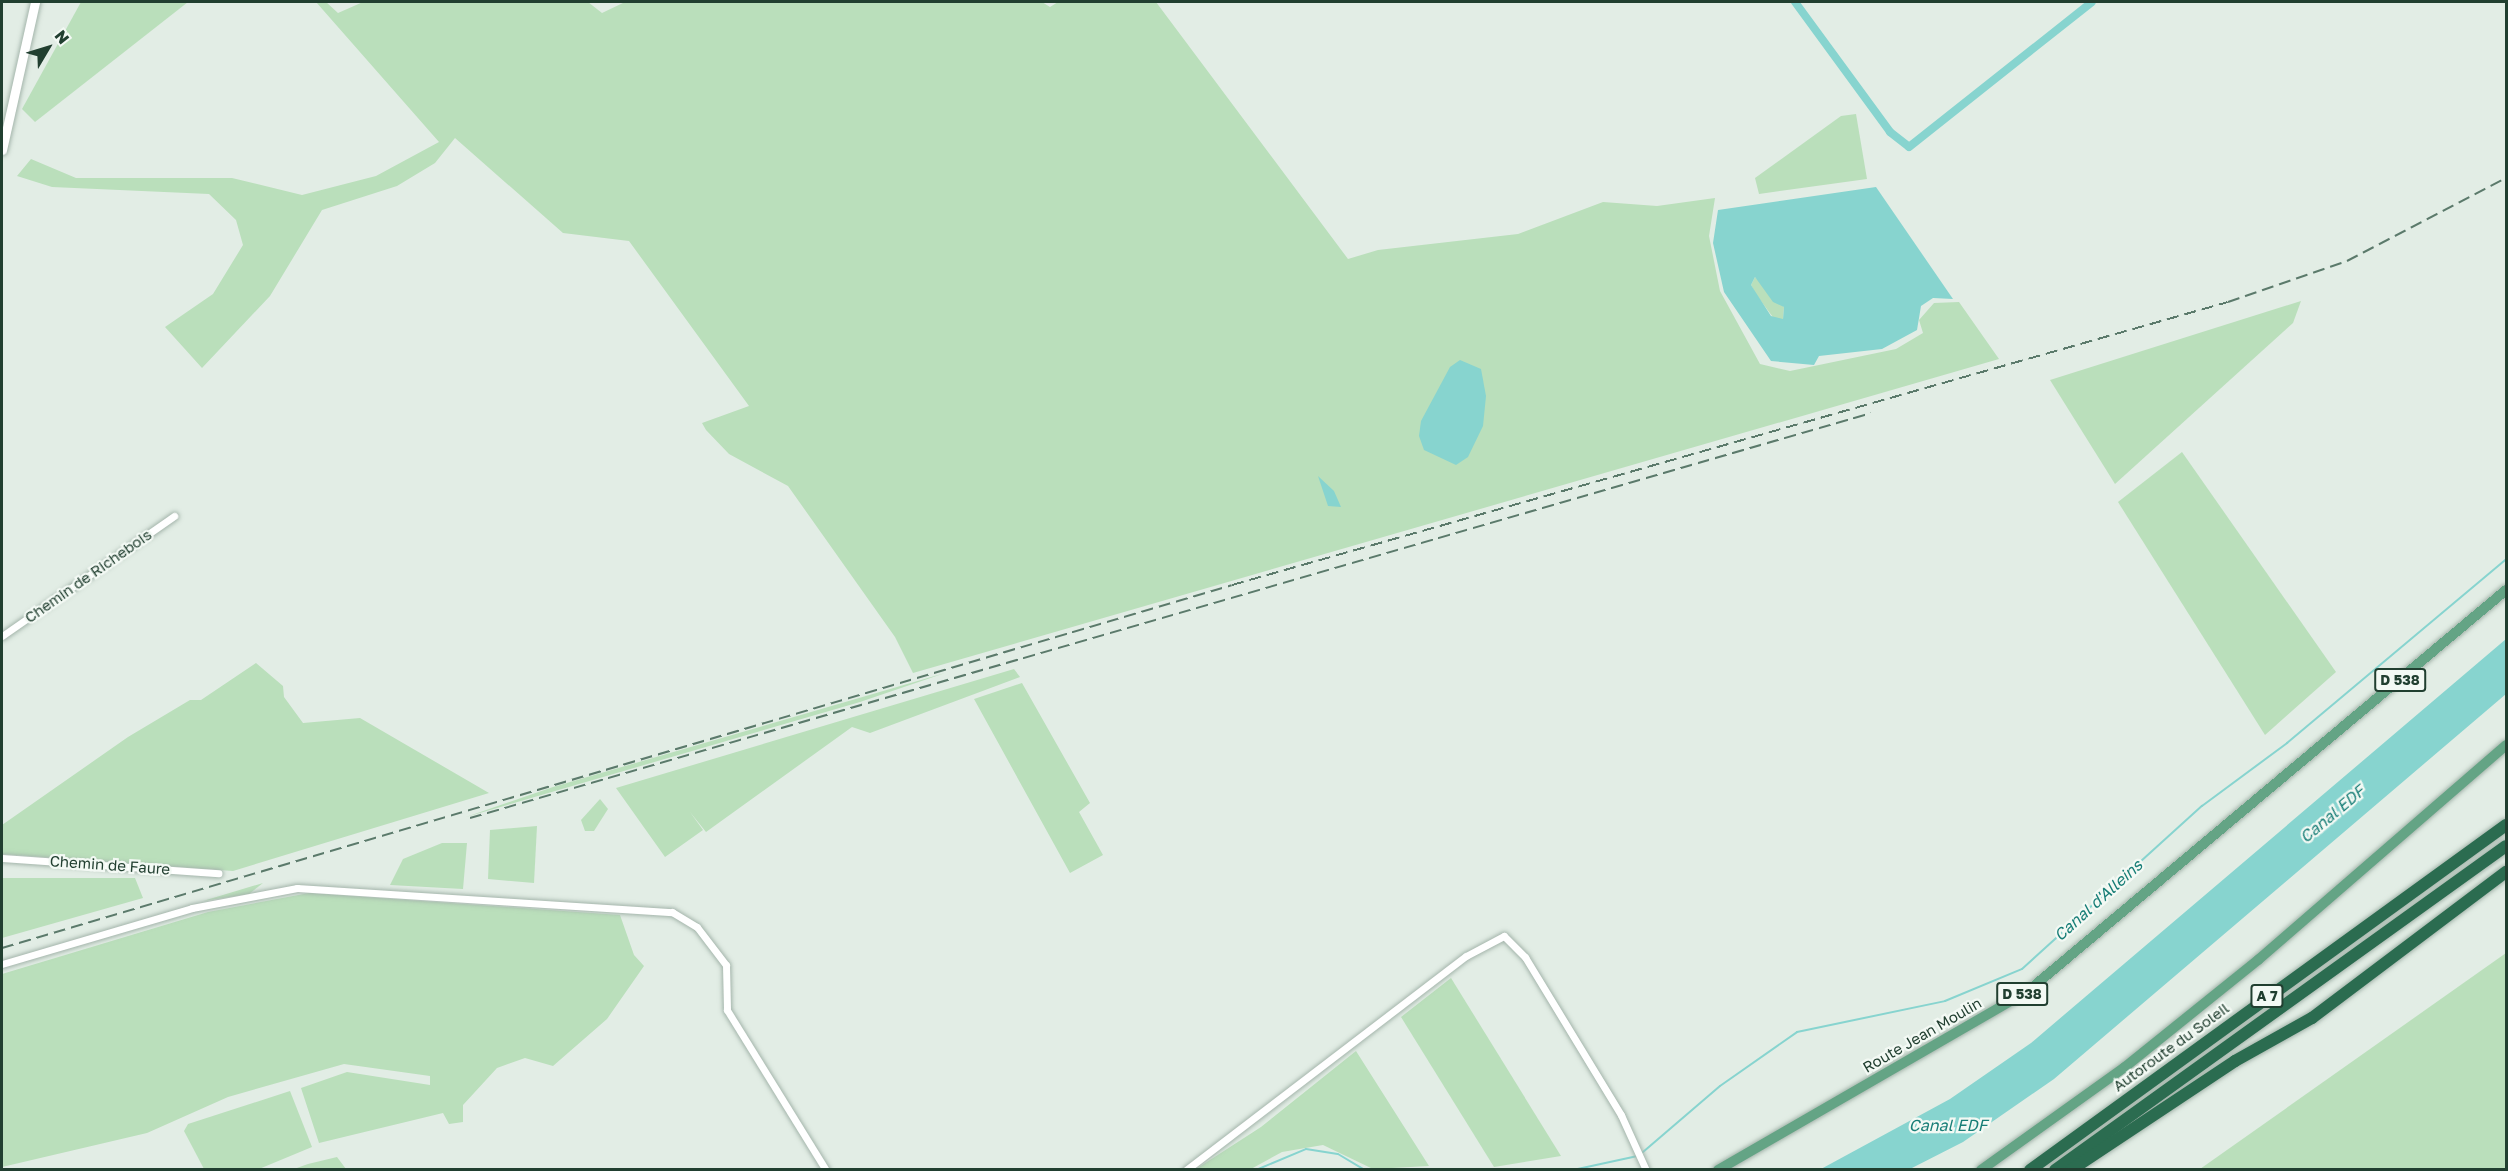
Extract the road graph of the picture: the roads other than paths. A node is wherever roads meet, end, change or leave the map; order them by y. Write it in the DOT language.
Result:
graph roads {
  1 [pos="35,2"];
  2 [pos="2,150"];
  3 [pos="174,516"];
  4 [pos="2506,590"];
  5 [pos="2,636"];
  6 [pos="2506,746"];
  7 [pos="2506,825"];
  8 [pos="2506,846"];
  9 [pos="2,858"];
  10 [pos="2506,872"];
  11 [pos="218,873"];
  12 [pos="2,964"];
  13 [pos="826,1170"];
  14 [pos="1186,1170"];
  15 [pos="1646,1170"];
  16 [pos="1718,1170"];
  17 [pos="1981,1170"];
  18 [pos="2030,1170"];
  19 [pos="2055,1170"];
  20 [pos="2071,1170"];
  1 -- 2 [label="main road"];
  3 -- 5 [label="street, Chemin de Richebois"];
  4 -- 16 [label="main road, Route Jean Moulin / D 538"];
  6 -- 17 [label="main road"];
  7 -- 18 [label="highway, Autoroute du Soleil / A 7"];
  8 -- 19 [label="highway, A 7"];
  9 -- 11 [label="street, Chemin de Faure"];
  10 -- 20 [label="highway"];
  12 -- 13 [label="street"];
  14 -- 15 [label="street"];
}
